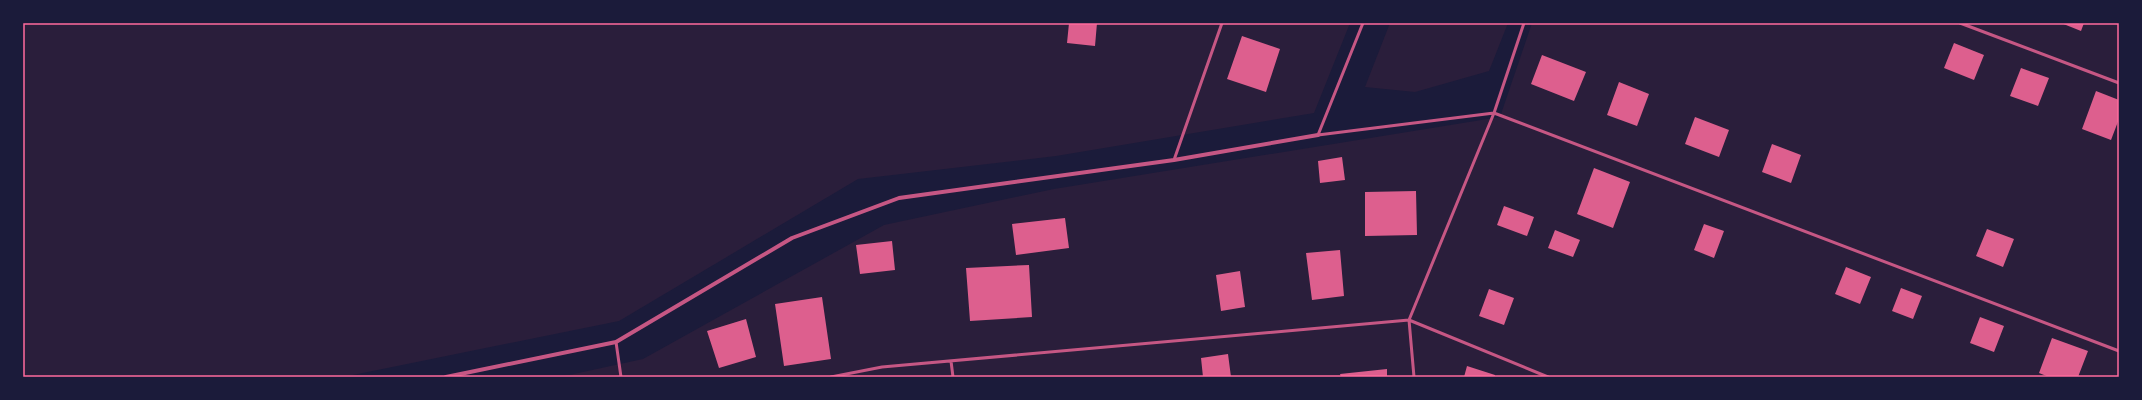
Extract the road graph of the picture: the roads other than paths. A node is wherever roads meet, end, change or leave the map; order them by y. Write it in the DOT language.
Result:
graph roads {
  1 [pos="1222,23"];
  2 [pos="1363,23"];
  3 [pos="1524,23"];
  4 [pos="1960,23"];
  5 [pos="2119,84"];
  6 [pos="1494,113"];
  7 [pos="1318,135"];
  8 [pos="1174,160"];
  9 [pos="1409,320"];
  10 [pos="616,342"];
  11 [pos="2119,351"];
  12 [pos="951,361"];
  13 [pos="446,377"];
  14 [pos="621,377"];
  15 [pos="831,377"];
  16 [pos="953,377"];
  17 [pos="1414,377"];
  18 [pos="1548,377"];
  1 -- 8 [label="lane"];
  2 -- 7 [label="lane"];
  3 -- 6 [label="lane"];
  4 -- 5 [label="lane"];
  6 -- 7 [label="lane"];
  6 -- 9 [label="lane"];
  6 -- 11 [label="lane"];
  7 -- 8 [label="street"];
  8 -- 10 [label="street"];
  9 -- 12 [label="lane"];
  9 -- 17 [label="lane"];
  9 -- 18 [label="lane"];
  10 -- 13 [label="street"];
  10 -- 14 [label="lane"];
  12 -- 15 [label="lane"];
  12 -- 16 [label="lane"];
}
